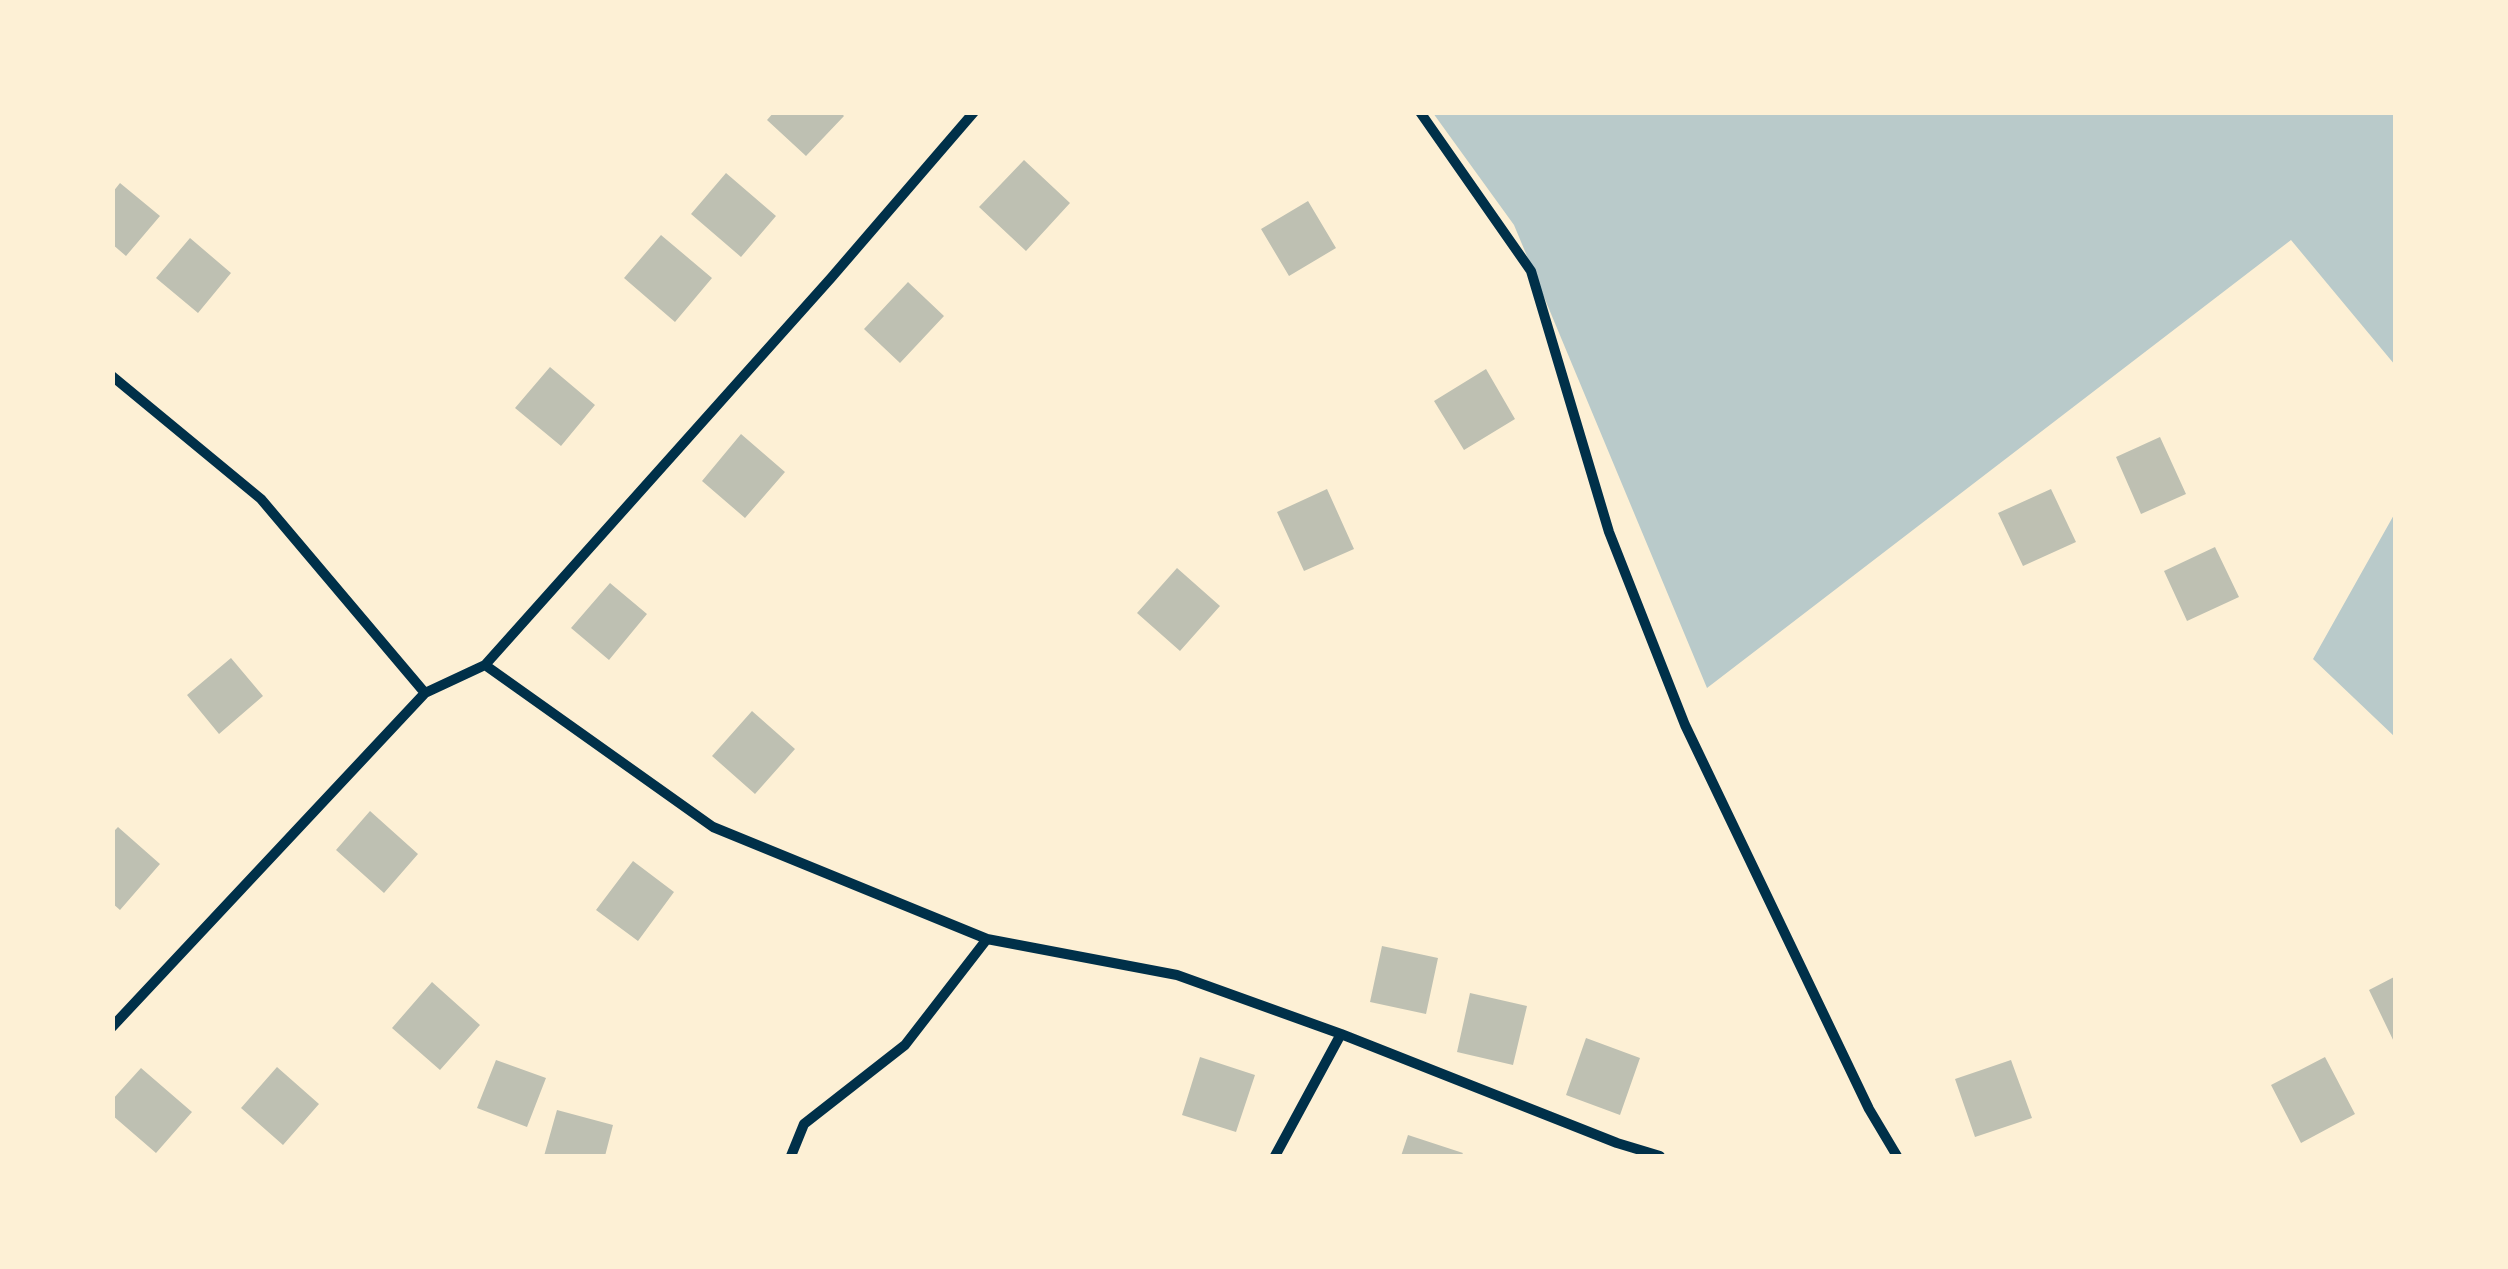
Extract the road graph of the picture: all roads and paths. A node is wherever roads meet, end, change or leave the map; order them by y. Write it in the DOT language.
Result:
graph roads {
  1 [pos="974,112"];
  2 [pos="1420,112"];
  3 [pos="112,376"];
  4 [pos="485,665"];
  5 [pos="424,693"];
  6 [pos="987,940"];
  7 [pos="112,1026"];
  8 [pos="1341,1034"];
  9 [pos="791,1156"];
  10 [pos="1274,1156"];
  11 [pos="1660,1156"];
  12 [pos="1897,1156"];
  1 -- 4 [label="street"];
  2 -- 12 [label="street"];
  3 -- 5 [label="street"];
  4 -- 5 [label="street"];
  4 -- 6 [label="street"];
  5 -- 7 [label="street"];
  6 -- 8 [label="street"];
  6 -- 9 [label="street"];
  8 -- 10 [label="street"];
  8 -- 11 [label="street"];
}
